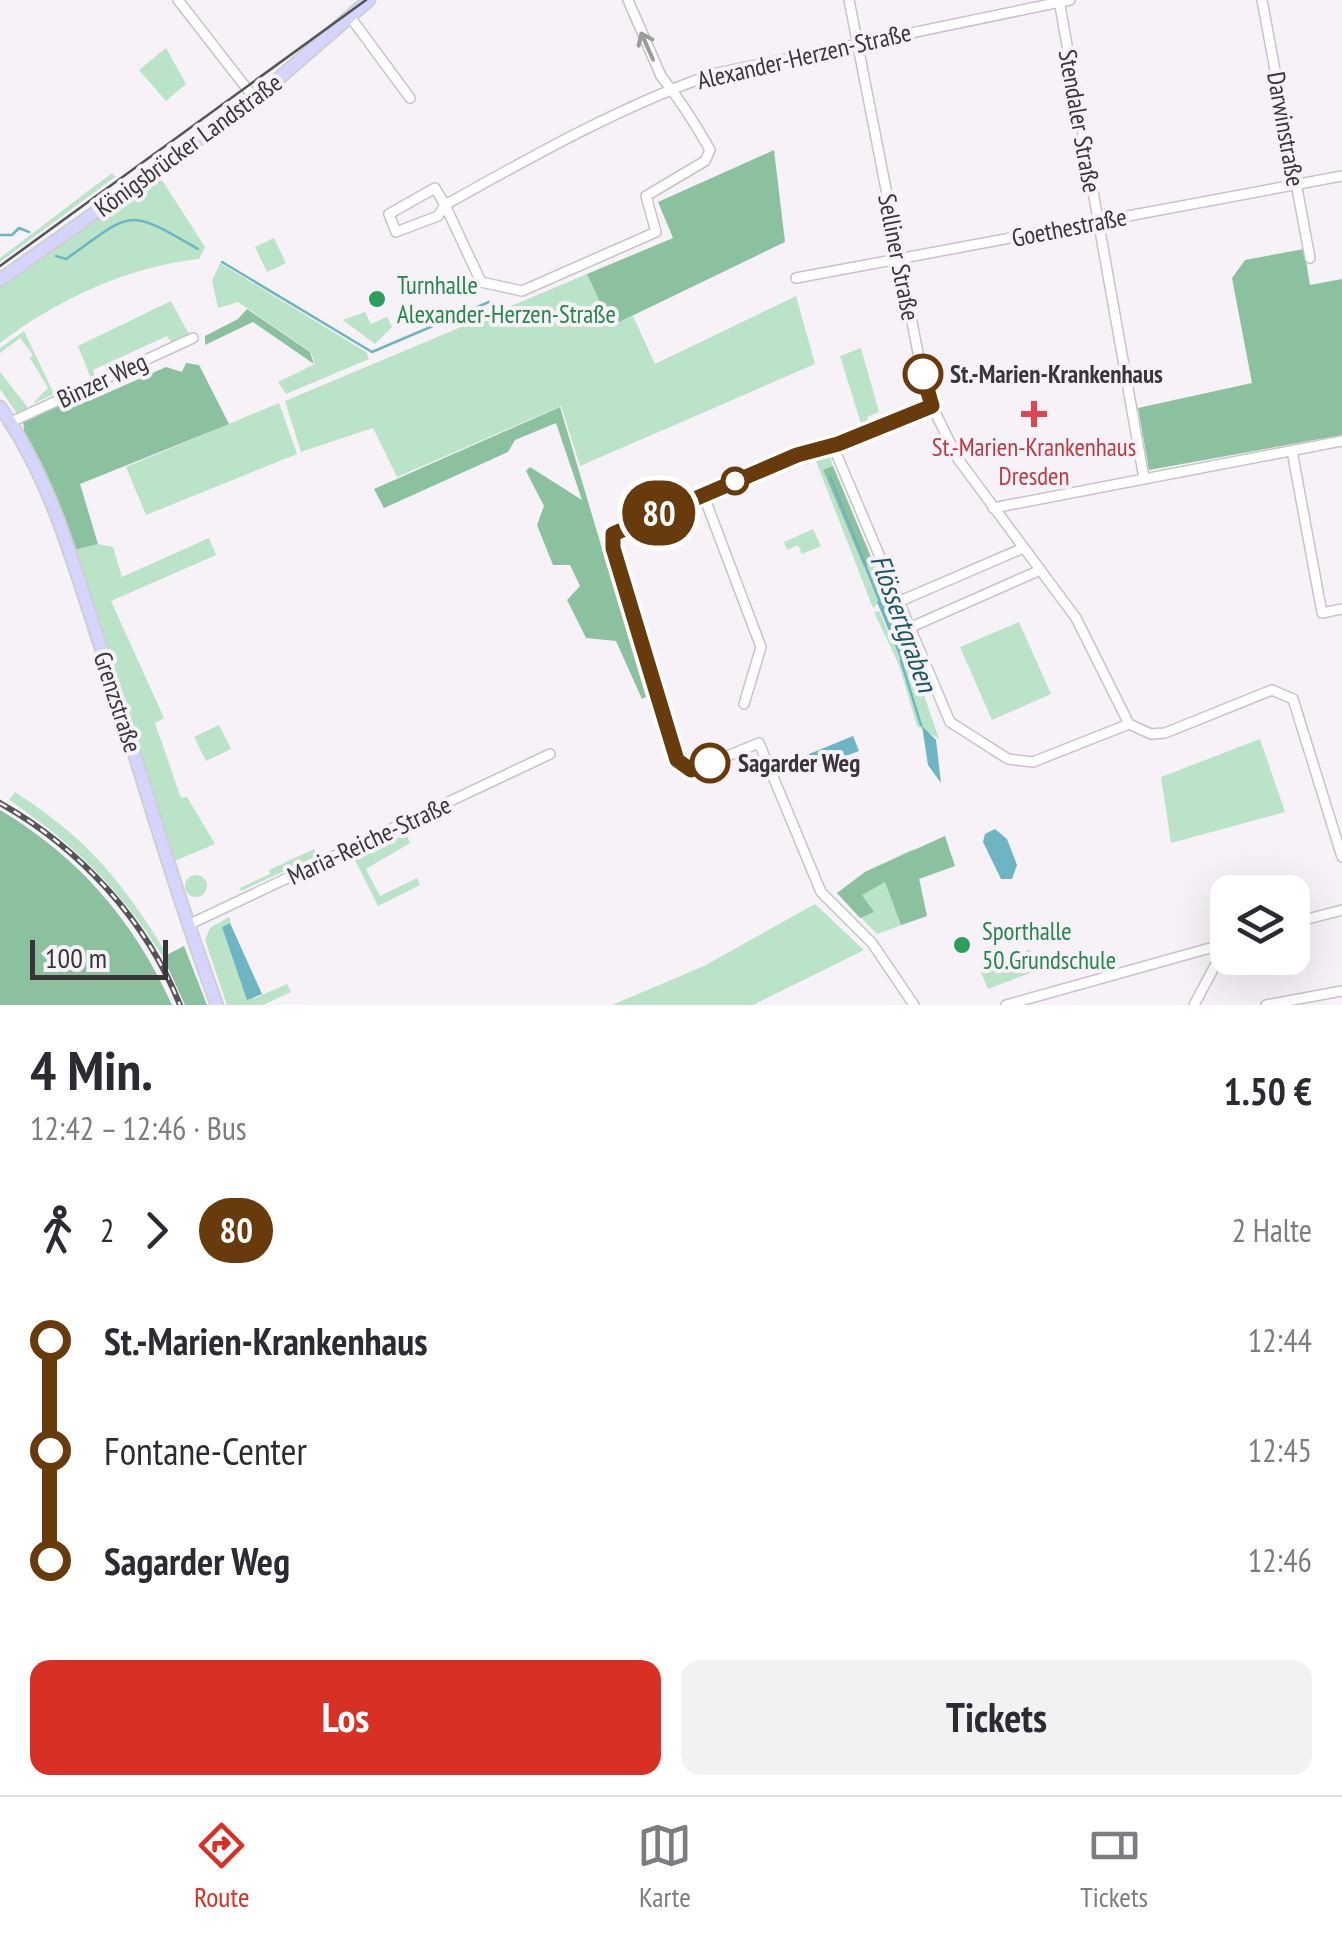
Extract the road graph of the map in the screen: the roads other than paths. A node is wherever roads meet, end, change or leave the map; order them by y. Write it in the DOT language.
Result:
graph roads {
  1 [pos="178,0"];
  2 [pos="369,0"];
  3 [pos="628,0"];
  4 [pos="850,0"];
  5 [pos="1262,0"];
  6 [pos="1062,1"];
  7 [pos="351,18"];
  8 [pos="857,40"];
  9 [pos="672,88"];
  10 [pos="410,98"];
  11 [pos="254,99"];
  12 [pos="1342,176"];
  13 [pos="1296,184"];
  14 [pos="444,205"];
  15 [pos="1098,222"];
  16 [pos="1310,258"];
  17 [pos="898,259"];
  18 [pos="796,278"];
  19 [pos="0,280"];
  20 [pos="194,338"];
  21 [pos="0,406"];
  22 [pos="932,406"];
  23 [pos="11,422"];
  24 [pos="1342,441"];
  25 [pos="833,446"];
  26 [pos="1292,451"];
  27 [pos="1144,478"];
  28 [pos="703,494"];
  29 [pos="994,508"];
  30 [pos="1021,549"];
  31 [pos="1038,571"];
  32 [pos="898,602"];
  33 [pos="1342,609"];
  34 [pos="908,628"];
  35 [pos="744,704"];
  36 [pos="1129,724"];
  37 [pos="550,754"];
  38 [pos="1340,842"];
  39 [pos="1342,857"];
  40 [pos="1342,910"];
  41 [pos="1310,918"];
  42 [pos="188,925"];
  43 [pos="1210,948"];
  44 [pos="1210,975"];
  45 [pos="1342,991"];
  46 [pos="218,1005"];
  47 [pos="914,1005"];
  48 [pos="1006,1005"];
  49 [pos="1194,1005"];
  50 [pos="1266,1005"];
  1 -- 11 [label="street"];
  2 -- 7 [label="main road, Königsbrücker Landstraße"];
  9 -- 3 [label="street, one-way"];
  4 -- 8 [label="street, Selliner Straße"];
  5 -- 13 [label="street, Darwinstraße"];
  6 -- 8 [label="street, Alexander-Herzen-Straße"];
  6 -- 15 [label="street, Stendaler Straße"];
  7 -- 10 [label="street"];
  7 -- 11 [label="main road, Königsbrücker Landstraße"];
  8 -- 9 [label="street, Alexander-Herzen-Straße"];
  8 -- 17 [label="street, Selliner Straße"];
  9 -- 14 [label="street, Alexander-Herzen-Straße"];
  9 -- 14 [label="street"];
  11 -- 19 [label="main road, Königsbrücker Landstraße"];
  12 -- 13 [label="street, Goethestraße"];
  13 -- 15 [label="street, Goethestraße"];
  13 -- 16 [label="street, Darwinstraße"];
  14 -- 14 [label="street, Alexander-Herzen-Straße"];
  15 -- 17 [label="street, Goethestraße"];
  15 -- 27 [label="street, Stendaler Straße"];
  17 -- 18 [label="street, Goethestraße"];
  17 -- 22 [label="street, Selliner Straße"];
  20 -- 23 [label="street, Binzer Weg"];
  21 -- 23 [label="main road, Grenzstraße"];
  22 -- 25 [label="street"];
  22 -- 29 [label="street, Selliner Straße"];
  23 -- 42 [label="main road, Grenzstraße"];
  24 -- 26 [label="street"];
  25 -- 28 [label="street"];
  25 -- 32 [label="street"];
  26 -- 27 [label="street"];
  26 -- 33 [label="street"];
  27 -- 29 [label="street"];
  28 -- 35 [label="street"];
  28 -- 47 [label="street"];
  29 -- 30 [label="street, Selliner Straße"];
  30 -- 31 [label="street, Selliner Straße"];
  30 -- 32 [label="street"];
  31 -- 34 [label="street"];
  31 -- 36 [label="street, Selliner Straße"];
  32 -- 34 [label="street"];
  34 -- 36 [label="street"];
  36 -- 38 [label="street"];
  37 -- 42 [label="street, Maria-Reiche-Straße"];
  38 -- 39 [label="street"];
  40 -- 41 [label="street"];
  42 -- 46 [label="main road, Grenzstraße"];
  43 -- 48 [label="street"];
  44 -- 49 [label="street"];
  45 -- 50 [label="street"];
}
